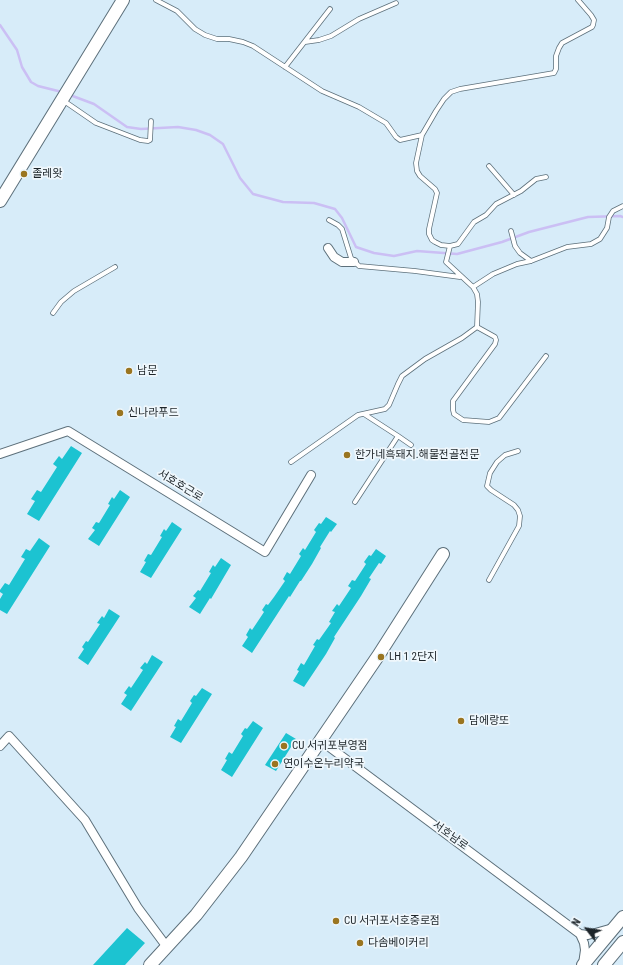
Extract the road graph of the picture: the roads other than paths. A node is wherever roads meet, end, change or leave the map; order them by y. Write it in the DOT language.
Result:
graph roads {
  1 [pos="124,0"];
  2 [pos="156,0"];
  3 [pos="578,0"];
  4 [pos="396,3"];
  5 [pos="330,9"];
  6 [pos="305,42"];
  7 [pos="285,67"];
  8 [pos="65,95"];
  9 [pos="151,122"];
  10 [pos="422,135"];
  11 [pos="489,166"];
  12 [pos="546,177"];
  13 [pos="514,195"];
  14 [pos="0,201"];
  15 [pos="623,206"];
  16 [pos="329,220"];
  17 [pos="511,231"];
  18 [pos="449,247"];
  19 [pos="328,248"];
  20 [pos="531,261"];
  21 [pos="354,262"];
  22 [pos="115,267"];
  23 [pos="463,277"];
  24 [pos="473,287"];
  25 [pos="53,313"];
  26 [pos="477,327"];
  27 [pos="546,356"];
  28 [pos="364,414"];
  29 [pos="398,436"];
  30 [pos="411,445"];
  31 [pos="518,451"];
  32 [pos="0,454"];
  33 [pos="291,462"];
  34 [pos="311,475"];
  35 [pos="355,502"];
  36 [pos="443,554"];
  37 [pos="489,580"];
  38 [pos="320,740"];
  39 [pos="0,746"];
  40 [pos="623,917"];
  41 [pos="615,927"];
  42 [pos="580,934"];
  43 [pos="623,942"];
  44 [pos="167,947"];
  45 [pos="150,965"];
  46 [pos="583,965"];
  47 [pos="604,965"];
  1 -- 8 [label="main road"];
  2 -- 7 [label="lane"];
  3 -- 10 [label="lane"];
  4 -- 6 [label="lane"];
  5 -- 6 [label="lane"];
  6 -- 7 [label="lane"];
  7 -- 10 [label="lane"];
  8 -- 9 [label="lane"];
  8 -- 14 [label="main road"];
  10 -- 18 [label="lane"];
  11 -- 13 [label="lane"];
  12 -- 13 [label="lane"];
  13 -- 18 [label="lane"];
  15 -- 20 [label="lane"];
  16 -- 21 [label="lane"];
  17 -- 20 [label="lane"];
  18 -- 23 [label="lane"];
  19 -- 21 [label="street"];
  20 -- 24 [label="lane"];
  21 -- 23 [label="lane"];
  22 -- 25 [label="lane"];
  23 -- 24 [label="lane"];
  24 -- 26 [label="lane"];
  26 -- 27 [label="lane"];
  26 -- 28 [label="lane"];
  28 -- 29 [label="lane"];
  28 -- 33 [label="lane"];
  29 -- 30 [label="lane"];
  29 -- 35 [label="lane"];
  31 -- 37 [label="lane"];
  32 -- 34 [label="street, 서호호근로"];
  36 -- 38 [label="main road"];
  38 -- 42 [label="street, 서호남로"];
  38 -- 44 [label="main road"];
  39 -- 44 [label="street"];
  40 -- 41 [label="main road"];
  41 -- 42 [label="street"];
  41 -- 46 [label="main road"];
  42 -- 46 [label="street"];
  43 -- 47 [label="main road"];
  44 -- 45 [label="main road"];
}
